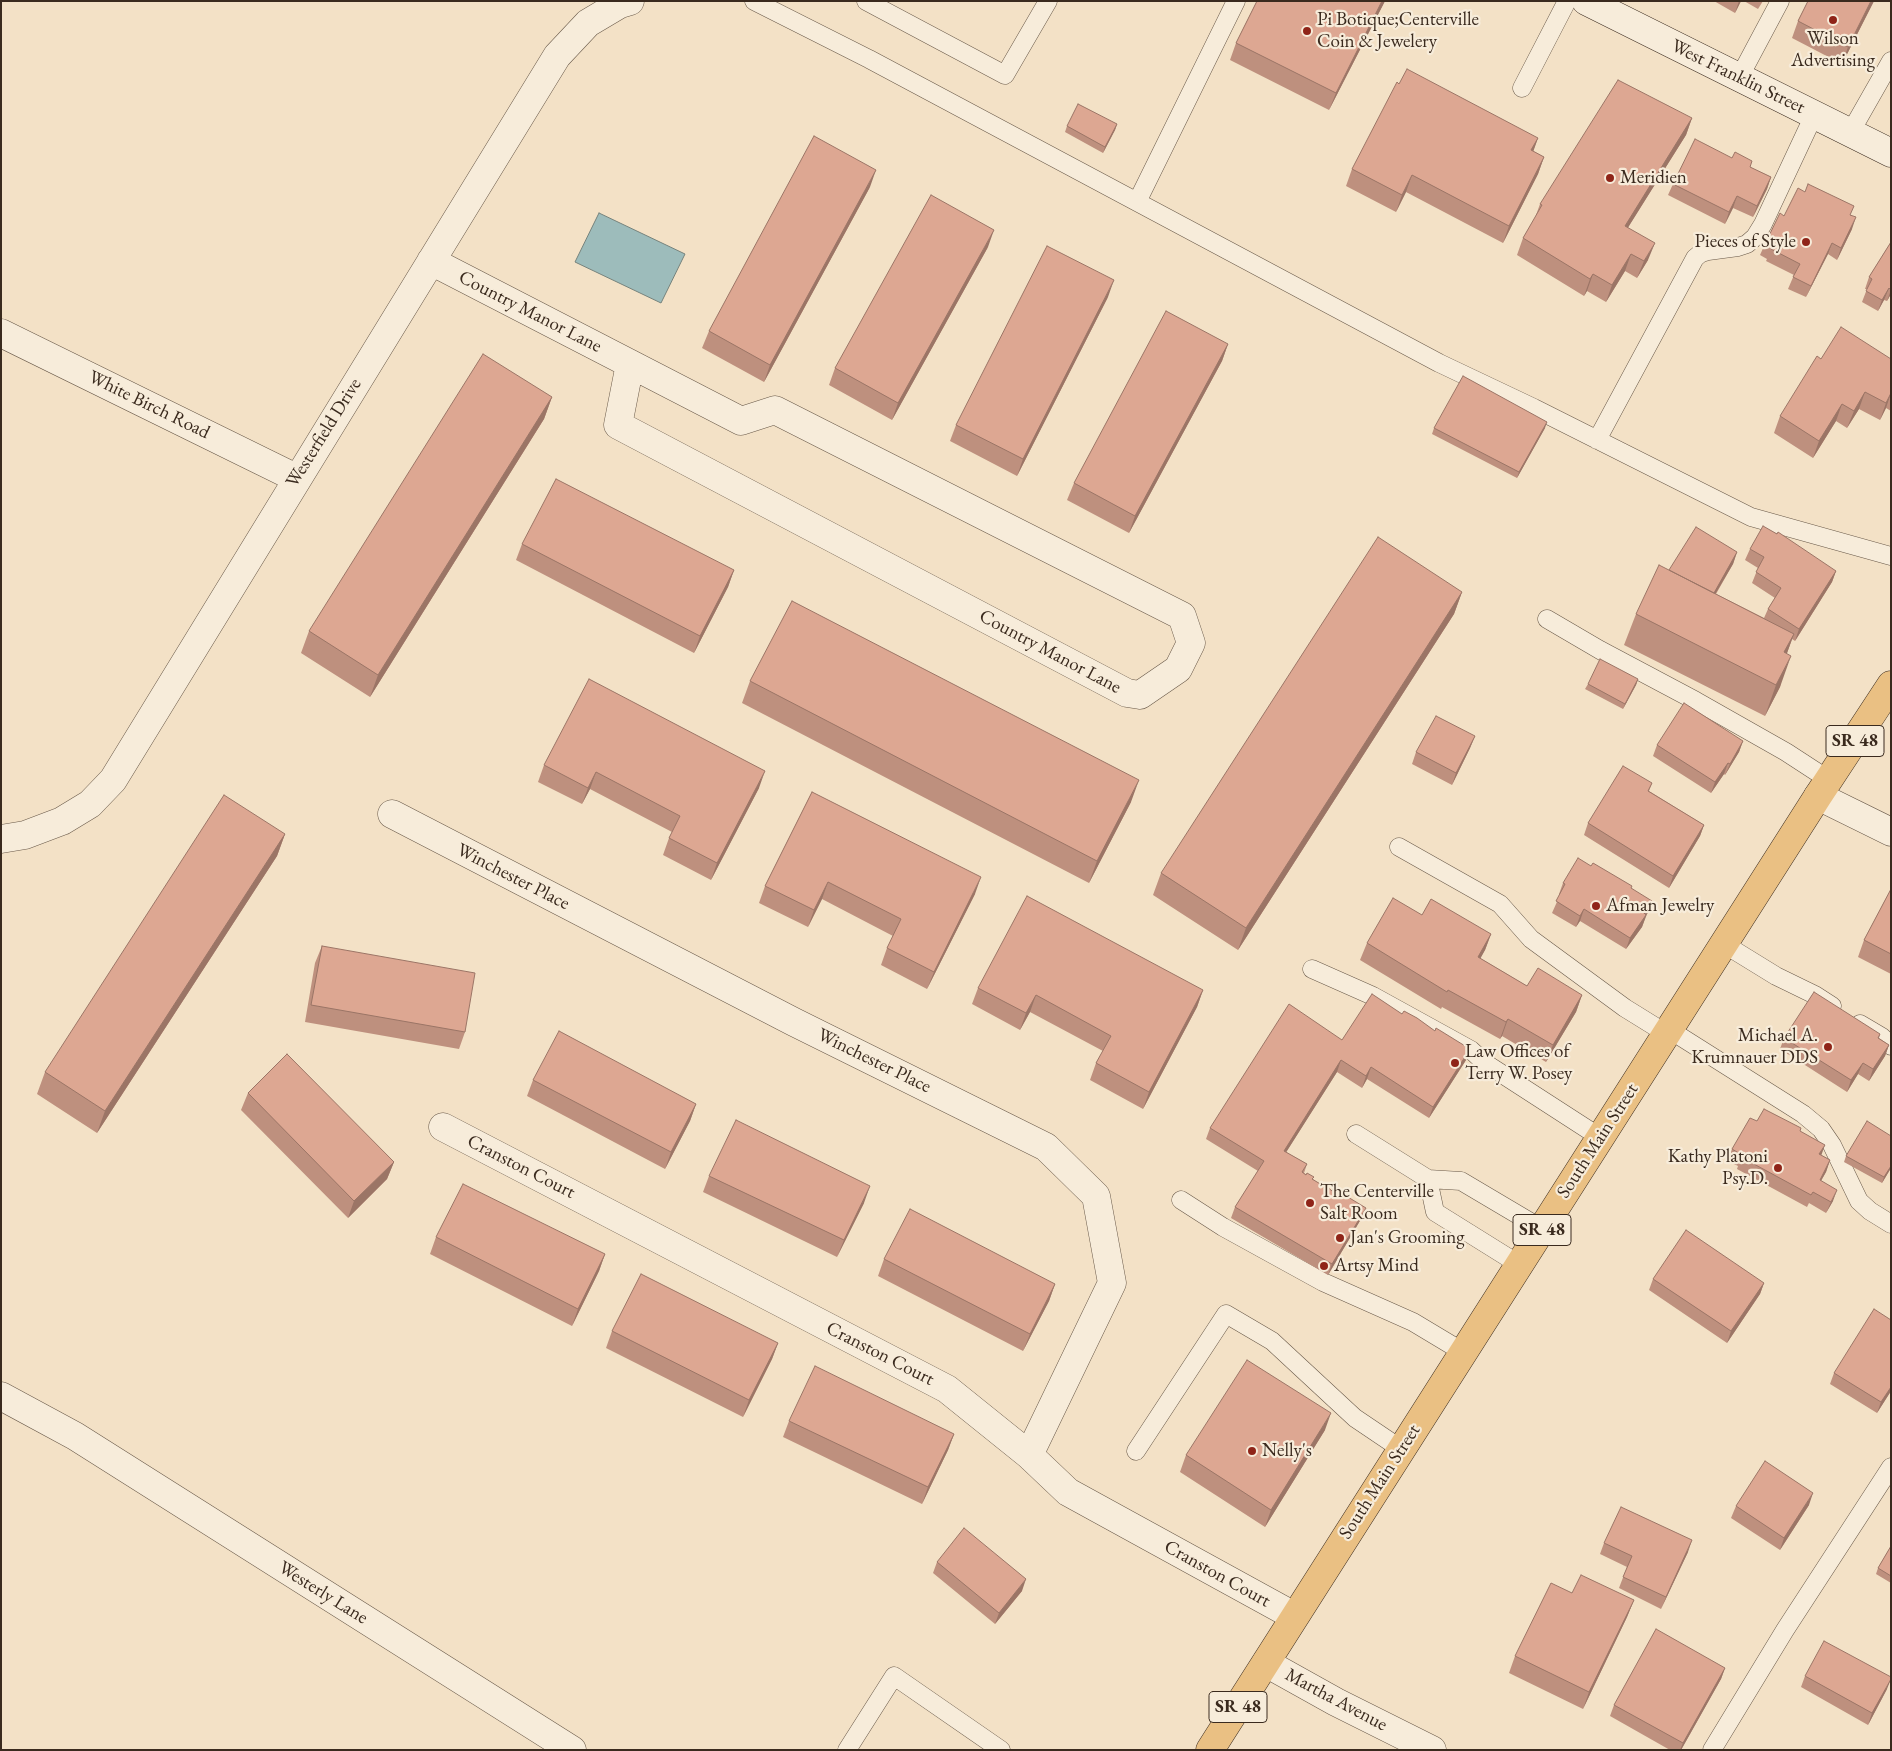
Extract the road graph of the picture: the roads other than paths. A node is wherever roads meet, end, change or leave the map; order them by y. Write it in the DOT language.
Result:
graph roads {
  1 [pos="630,1"];
  2 [pos="754,1"];
  3 [pos="866,1"];
  4 [pos="1048,1"];
  5 [pos="1236,1"];
  6 [pos="1567,1"];
  7 [pos="1586,1"];
  8 [pos="1780,1"];
  9 [pos="1891,61"];
  10 [pos="1739,78"];
  11 [pos="1522,88"];
  12 [pos="1814,115"];
  13 [pos="1850,133"];
  14 [pos="1891,152"];
  15 [pos="1137,202"];
  16 [pos="431,261"];
  17 [pos="1,333"];
  18 [pos="630,364"];
  19 [pos="1597,440"];
  20 [pos="296,478"];
  21 [pos="1891,556"];
  22 [pos="1547,619"];
  23 [pos="1891,685"];
  24 [pos="1824,788"];
  25 [pos="392,814"];
  26 [pos="1891,832"];
  27 [pos="1,839"];
  28 [pos="1399,847"];
  29 [pos="1724,944"];
  30 [pos="1312,969"];
  31 [pos="1668,1032"];
  32 [pos="1891,1046"];
  33 [pos="443,1127"];
  34 [pos="1356,1134"];
  35 [pos="1601,1138"];
  36 [pos="1428,1179"];
  37 [pos="1182,1200"];
  38 [pos="1891,1224"];
  39 [pos="1542,1229"];
  40 [pos="1520,1265"];
  41 [pos="1462,1352"];
  42 [pos="1,1396"];
  43 [pos="1401,1449"];
  44 [pos="1136,1451"];
  45 [pos="1029,1455"];
  46 [pos="1891,1467"];
  47 [pos="1294,1616"];
  48 [pos="1266,1663"];
  49 [pos="572,1750"];
  50 [pos="847,1750"];
  51 [pos="1001,1750"];
  52 [pos="1210,1750"];
  53 [pos="1432,1750"];
  54 [pos="1712,1750"];
  1 -- 16 [label="street, Westerfield Drive"];
  2 -- 15 [label="lane"];
  3 -- 4 [label="lane"];
  5 -- 15 [label="lane"];
  6 -- 11 [label="lane"];
  7 -- 10 [label="street, West Franklin Street"];
  8 -- 10 [label="lane"];
  9 -- 13 [label="lane"];
  10 -- 12 [label="street, West Franklin Street"];
  12 -- 13 [label="street, West Franklin Street"];
  12 -- 19 [label="lane"];
  13 -- 14 [label="street, West Franklin Street"];
  15 -- 19 [label="lane"];
  16 -- 18 [label="street, Country Manor Lane"];
  16 -- 20 [label="street, Westerfield Drive"];
  17 -- 20 [label="street, White Birch Road"];
  18 -- 18 [label="street, Country Manor Lane"];
  19 -- 21 [label="lane"];
  20 -- 27 [label="street, Westerfield Drive"];
  22 -- 24 [label="lane"];
  23 -- 24 [label="main road, South Main Street / SR 48"];
  24 -- 26 [label="street"];
  24 -- 29 [label="main road, South Main Street / SR 48"];
  25 -- 45 [label="street, Winchester Place"];
  28 -- 31 [label="lane"];
  29 -- 31 [label="main road, South Main Street / SR 48"];
  29 -- 32 [label="lane"];
  30 -- 35 [label="lane"];
  31 -- 35 [label="main road, South Main Street / SR 48"];
  31 -- 38 [label="lane"];
  33 -- 45 [label="street, Cranston Court"];
  34 -- 36 [label="lane"];
  35 -- 39 [label="main road, South Main Street / SR 48"];
  36 -- 39 [label="lane"];
  36 -- 40 [label="lane"];
  37 -- 41 [label="lane"];
  39 -- 40 [label="main road, South Main Street / SR 48"];
  40 -- 41 [label="main road, South Main Street / SR 48"];
  41 -- 43 [label="main road, South Main Street / SR 48"];
  42 -- 49 [label="street, Westerly Lane"];
  43 -- 44 [label="lane"];
  43 -- 47 [label="main road, South Main Street / SR 48"];
  45 -- 47 [label="street, Cranston Court"];
  46 -- 54 [label="lane"];
  47 -- 48 [label="main road, South Main Street / SR 48"];
  48 -- 52 [label="main road, South Main Street / SR 48"];
  48 -- 53 [label="street, Martha Avenue"];
  50 -- 51 [label="lane"];
}
